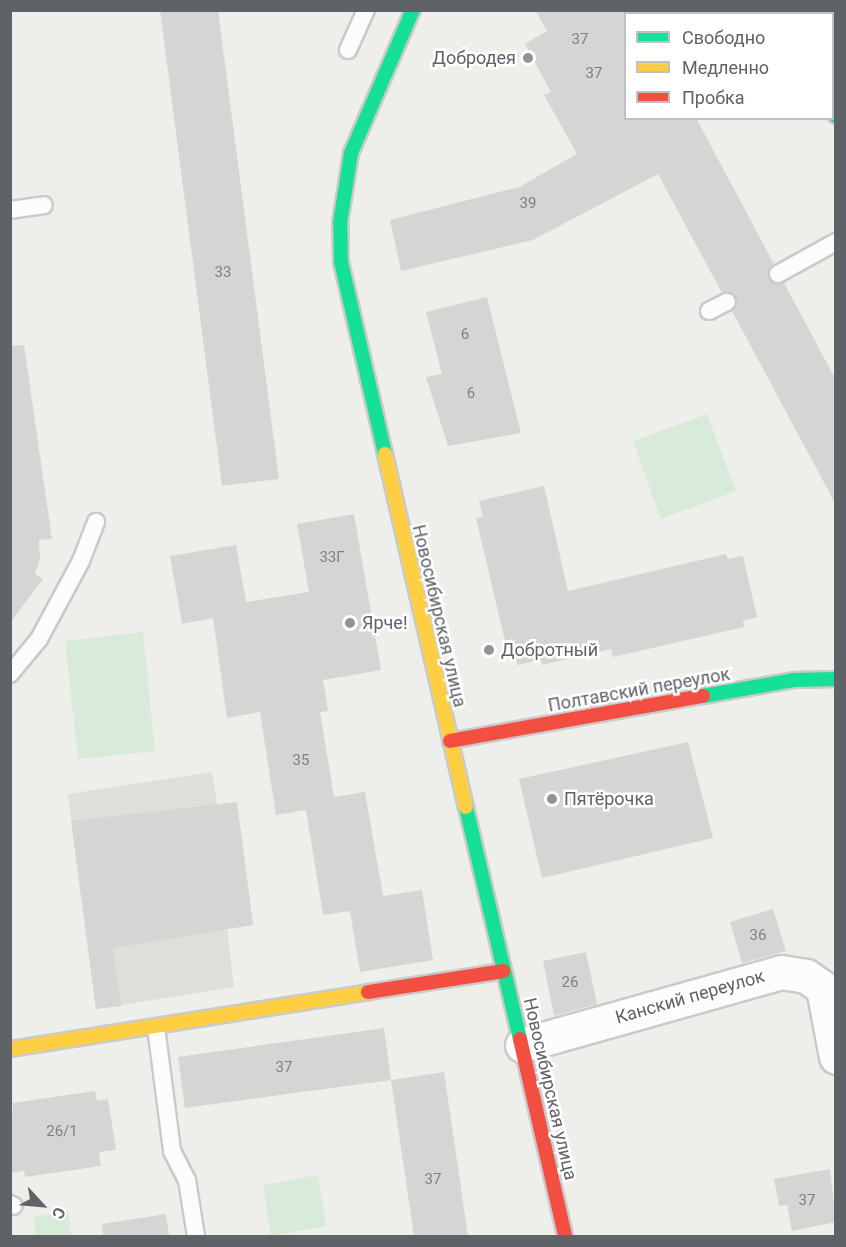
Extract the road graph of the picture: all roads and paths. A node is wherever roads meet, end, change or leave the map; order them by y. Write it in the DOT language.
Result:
graph roads {
  1 [pos="366,10"];
  2 [pos="413,10"];
  3 [pos="348,50"];
  4 [pos="44,205"];
  5 [pos="10,210"];
  6 [pos="836,242"];
  7 [pos="778,274"];
  8 [pos="727,302"];
  9 [pos="709,311"];
  10 [pos="96,522"];
  11 [pos="10,674"];
  12 [pos="836,679"];
  13 [pos="450,741"];
  14 [pos="503,971"];
  15 [pos="156,1027"];
  16 [pos="522,1044"];
  17 [pos="10,1049"];
  18 [pos="836,1057"];
  19 [pos="196,1236"];
  20 [pos="565,1236"];
  1 -- 3 [label="lane"];
  2 -- 13 [label="street, Новосибирская улица"];
  4 -- 5 [label="lane"];
  6 -- 7 [label="lane"];
  8 -- 9 [label="lane"];
  10 -- 11 [label="lane"];
  12 -- 13 [label="street, Полтавский переулок"];
  13 -- 14 [label="street, Новосибирская улица"];
  14 -- 15 [label="street"];
  14 -- 16 [label="street, Новосибирская улица"];
  15 -- 17 [label="street"];
  15 -- 19 [label="lane"];
  16 -- 18 [label="street, Канский переулок"];
  16 -- 20 [label="street, Новосибирская улица"];
}
